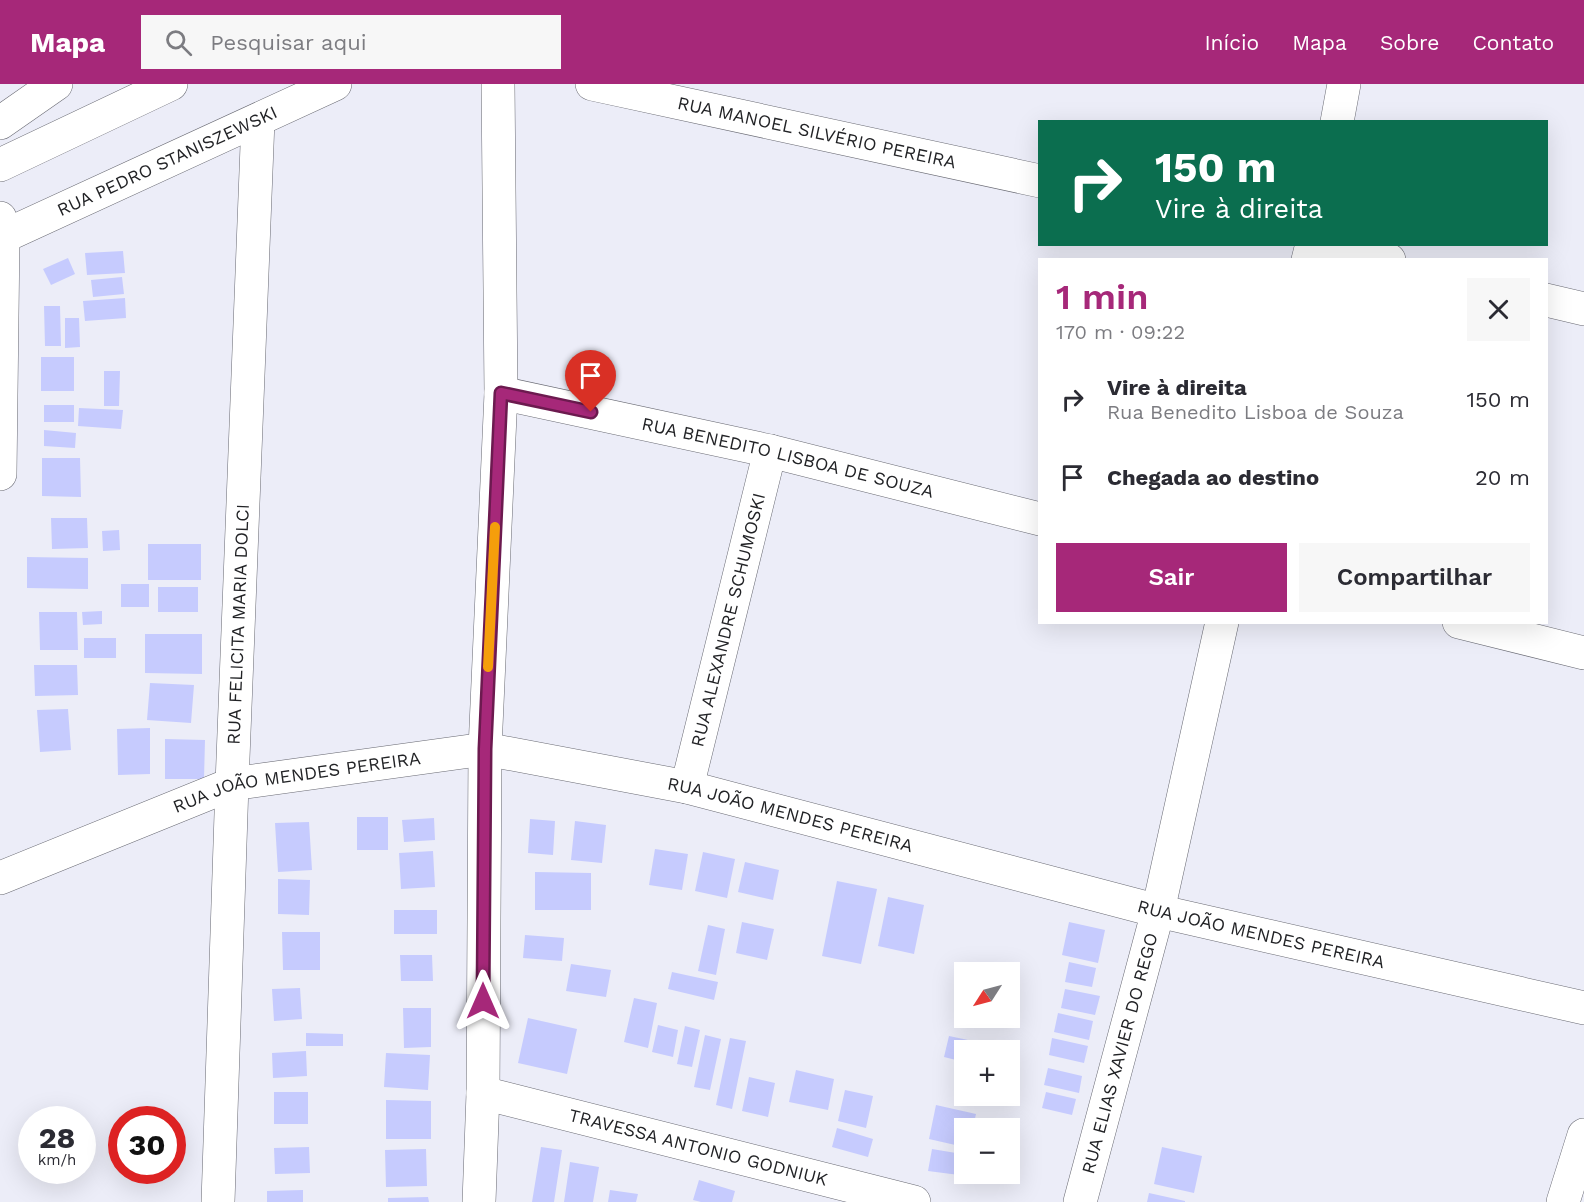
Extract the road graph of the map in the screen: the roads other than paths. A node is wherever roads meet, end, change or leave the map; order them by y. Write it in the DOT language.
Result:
graph roads {
  1 [pos="45,84"];
  2 [pos="56,84"];
  3 [pos="171,84"];
  4 [pos="335,84"];
  5 [pos="498,84"];
  6 [pos="592,84"];
  7 [pos="1344,84"];
  8 [pos="0,107"];
  9 [pos="258,120"];
  10 [pos="1337,120"];
  11 [pos="0,123"];
  12 [pos="0,165"];
  13 [pos="1038,181"];
  14 [pos="1,230"];
  15 [pos="1337,246"];
  16 [pos="1382,258"];
  17 [pos="1548,300"];
  18 [pos="1584,309"];
  19 [pos="501,393"];
  20 [pos="770,451"];
  21 [pos="0,474"];
  22 [pos="1038,518"];
  23 [pos="1222,624"];
  24 [pos="1467,624"];
  25 [pos="1584,653"];
  26 [pos="485,749"];
  27 [pos="232,784"];
  28 [pos="687,787"];
  29 [pos="0,878"];
  30 [pos="1158,911"];
  31 [pos="1584,1008"];
  32 [pos="483,1093"];
  33 [pos="1584,1134"];
  34 [pos="219,1202"];
  35 [pos="479,1202"];
  36 [pos="914,1202"];
  37 [pos="1080,1202"];
  38 [pos="1563,1202"];
  1 -- 8 [label="street"];
  2 -- 11 [label="street"];
  3 -- 12 [label="street"];
  4 -- 9 [label="street, RUA PEDRO STANISZEWSKI"];
  5 -- 19 [label="street"];
  6 -- 13 [label="street, RUA MANOEL SILVÉRIO PEREIRA"];
  7 -- 10 [label="street"];
  9 -- 14 [label="street, RUA PEDRO STANISZEWSKI"];
  9 -- 27 [label="street, RUA FELICITA MARIA DOLCI"];
  14 -- 21 [label="street"];
  15 -- 16 [label="street"];
  17 -- 18 [label="street"];
  19 -- 20 [label="street, RUA BENEDITO LISBOA DE SOUZA"];
  19 -- 26 [label="street"];
  20 -- 22 [label="street, RUA BENEDITO LISBOA DE SOUZA"];
  20 -- 28 [label="street, RUA ALEXANDRE SCHUMOSKI"];
  23 -- 30 [label="street, RUA ELIAS XAVIER DO REGO"];
  24 -- 25 [label="street"];
  26 -- 27 [label="street, RUA JOÃO MENDES PEREIRA"];
  26 -- 28 [label="street, RUA JOÃO MENDES PEREIRA"];
  26 -- 32 [label="street"];
  27 -- 29 [label="street, RUA JOÃO MENDES PEREIRA"];
  27 -- 34 [label="street, RUA FELICITA MARIA DOLCI"];
  28 -- 30 [label="street, RUA JOÃO MENDES PEREIRA"];
  30 -- 31 [label="street, RUA JOÃO MENDES PEREIRA"];
  30 -- 37 [label="street, RUA ELIAS XAVIER DO REGO"];
  32 -- 35 [label="street"];
  32 -- 36 [label="street, TRAVESSA ANTONIO GODNIUK"];
  33 -- 38 [label="street"];
}
